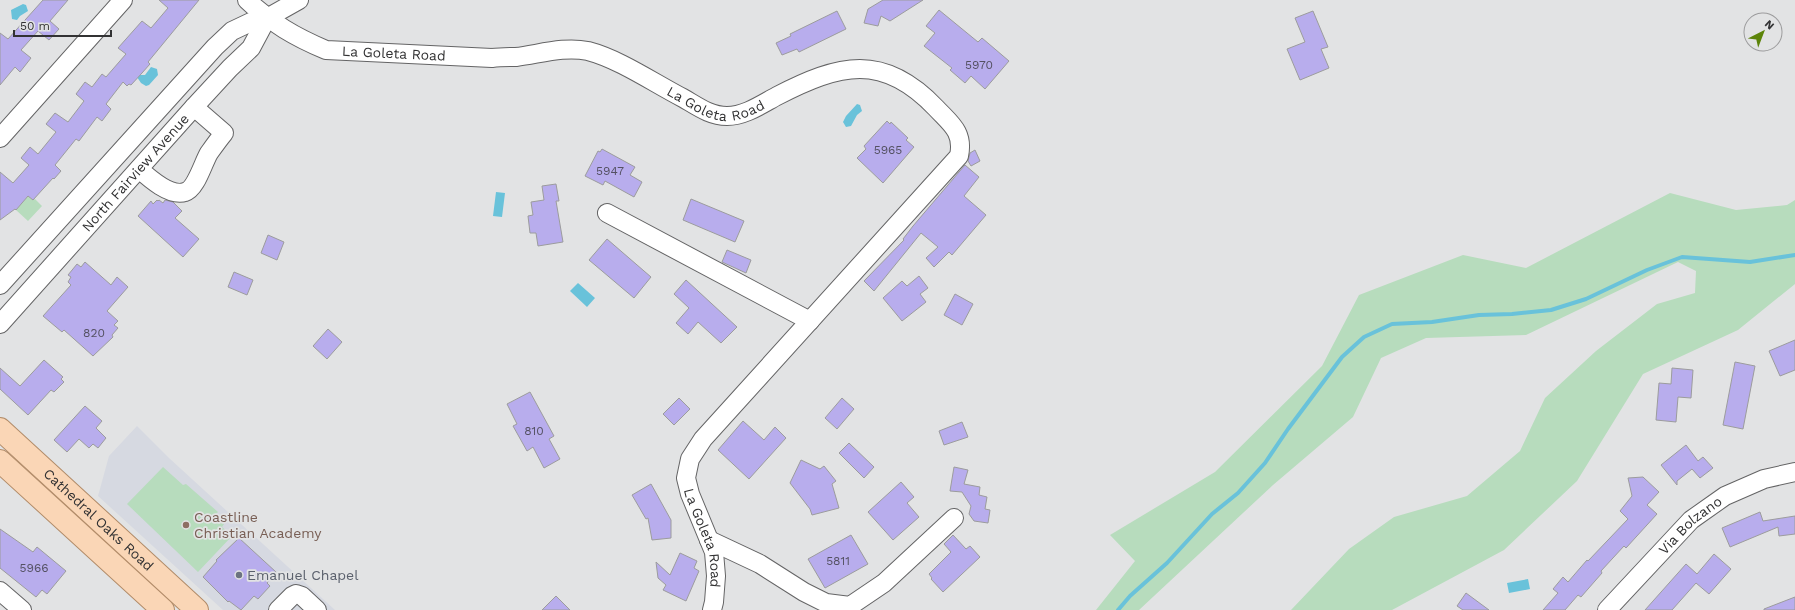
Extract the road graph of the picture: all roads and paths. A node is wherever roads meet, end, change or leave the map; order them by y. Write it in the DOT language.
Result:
graph roads {
  1 [pos="123,0"];
  2 [pos="247,0"];
  3 [pos="299,0"];
  4 [pos="267,18"];
  5 [pos="194,108"];
  6 [pos="0,138"];
  7 [pos="139,169"];
  8 [pos="606,213"];
  9 [pos="0,285"];
  10 [pos="810,321"];
  11 [pos="0,324"];
  12 [pos="0,429"];
  13 [pos="0,461"];
  14 [pos="1795,472"];
  15 [pos="954,518"];
  16 [pos="709,540"];
  17 [pos="0,591"];
  18 [pos="22,610"];
  19 [pos="163,610"];
  20 [pos="197,610"];
  21 [pos="278,610"];
  22 [pos="317,610"];
  23 [pos="712,610"];
  24 [pos="1607,610"];
  1 -- 6 [label="street"];
  2 -- 4 [label="street, La Goleta Road"];
  3 -- 4 [label="street, North Fairview Avenue"];
  4 -- 5 [label="street, North Fairview Avenue"];
  4 -- 9 [label="street, North Fairview Avenue"];
  4 -- 10 [label="street, La Goleta Road"];
  5 -- 7 [label="street, North Fairview Avenue"];
  5 -- 7 [label="street"];
  7 -- 11 [label="street, North Fairview Avenue"];
  8 -- 10 [label="street"];
  10 -- 16 [label="street, La Goleta Road"];
  12 -- 20 [label="main road, Cathedral Oaks Road"];
  13 -- 19 [label="main road, Cathedral Oaks Road"];
  14 -- 24 [label="street, Via Bolzano"];
  15 -- 16 [label="street"];
  16 -- 23 [label="street, La Goleta Road"];
  17 -- 18 [label="street"];
  21 -- 22 [label="street"];
}
